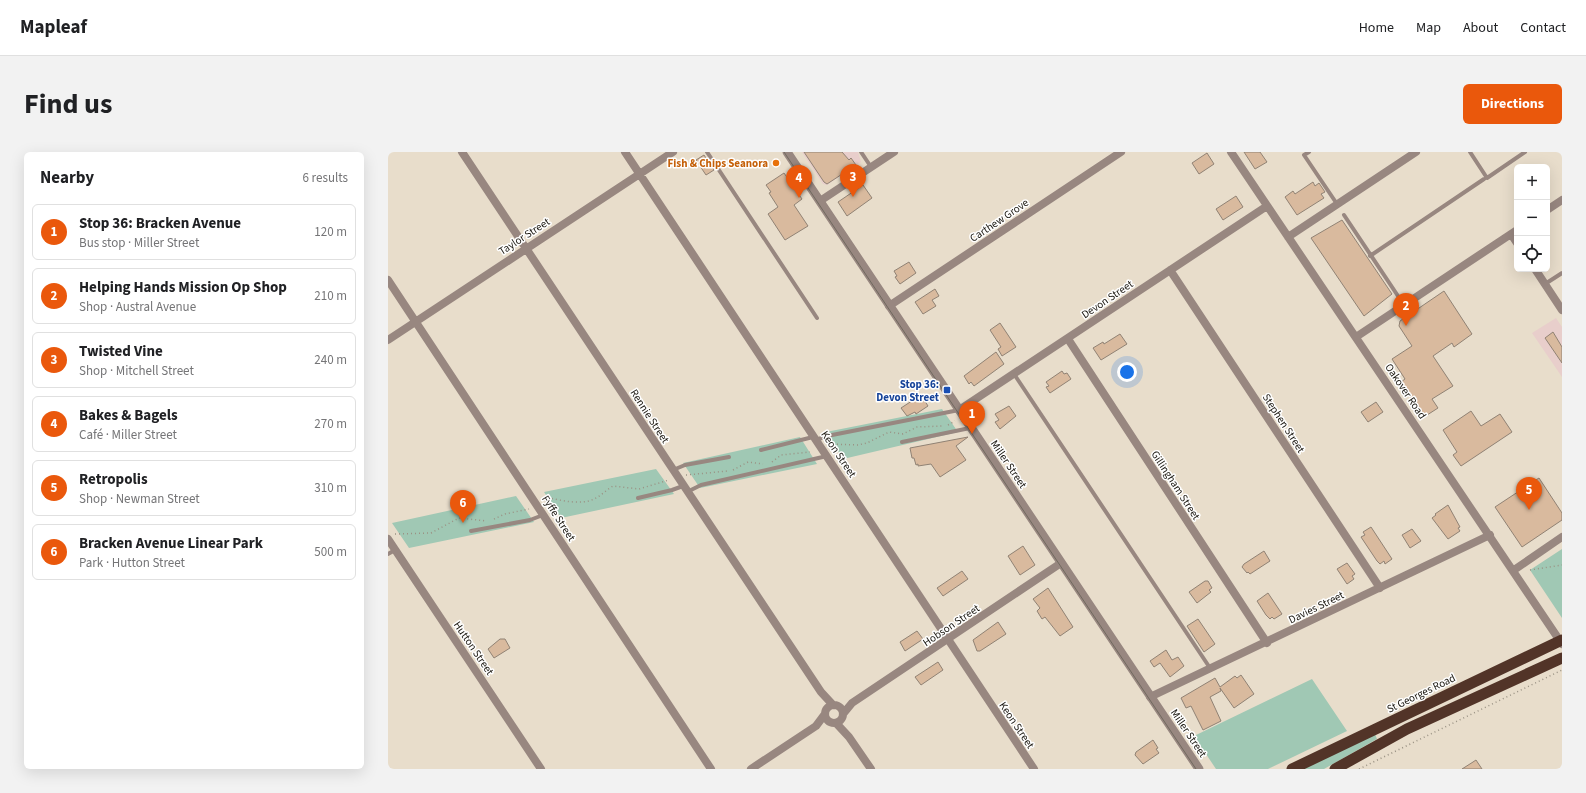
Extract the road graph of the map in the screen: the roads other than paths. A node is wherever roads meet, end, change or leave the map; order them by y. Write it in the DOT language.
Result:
graph roads {
  1 [pos="462,152"];
  2 [pos="625,152"];
  3 [pos="673,152"];
  4 [pos="707,152"];
  5 [pos="787,152"];
  6 [pos="861,152"];
  7 [pos="894,152"];
  8 [pos="1121,152"];
  9 [pos="1231,152"];
  10 [pos="1309,152"];
  11 [pos="1416,152"];
  12 [pos="1470,152"];
  13 [pos="1525,152"];
  14 [pos="871,167"];
  15 [pos="640,174"];
  16 [pos="1484,179"];
  17 [pos="1562,200"];
  18 [pos="820,201"];
  19 [pos="1337,205"];
  20 [pos="1267,206"];
  21 [pos="1550,208"];
  22 [pos="1344,216"];
  23 [pos="1514,232"];
  24 [pos="1288,237"];
  25 [pos="526,248"];
  26 [pos="1370,256"];
  27 [pos="1170,270"];
  28 [pos="1537,272"];
  29 [pos="1562,273"];
  30 [pos="388,280"];
  31 [pos="1545,284"];
  32 [pos="1404,305"];
  33 [pos="889,306"];
  34 [pos="1562,310"];
  35 [pos="816,318"];
  36 [pos="416,321"];
  37 [pos="1356,337"];
  38 [pos="1068,339"];
  39 [pos="388,340"];
  40 [pos="1014,374"];
  41 [pos="959,410"];
  42 [pos="970,428"];
  43 [pos="815,438"];
  44 [pos="902,442"];
  45 [pos="761,450"];
  46 [pos="827,456"];
  47 [pos="729,457"];
  48 [pos="672,470"];
  49 [pos="685,489"];
  50 [pos="638,498"];
  51 [pos="544,514"];
  52 [pos="471,531"];
  53 [pos="1490,535"];
  54 [pos="1562,537"];
  55 [pos="388,539"];
  56 [pos="392,552"];
  57 [pos="1061,563"];
  58 [pos="1514,570"];
  59 [pos="1380,588"];
  60 [pos="948,640"];
  61 [pos="1562,641"];
  62 [pos="1267,643"];
  63 [pos="1562,658"];
  64 [pos="1210,669"];
  65 [pos="821,692"];
  66 [pos="1150,697"];
  67 [pos="826,712"];
  68 [pos="837,715"];
  69 [pos="816,726"];
  70 [pos="541,769"];
  71 [pos="711,769"];
  72 [pos="752,769"];
  73 [pos="871,769"];
  74 [pos="1034,769"];
  75 [pos="1199,769"];
  76 [pos="1292,769"];
  77 [pos="1335,769"];
  1 -- 25 [label="street, Rennie Street"];
  2 -- 15 [label="street, Keon Street"];
  3 -- 15 [label="street, Taylor Street"];
  4 -- 35 [label="lane"];
  5 -- 18 [label="street, Miller Street"];
  6 -- 14 [label="lane"];
  7 -- 14 [label="street"];
  8 -- 33 [label="street, Carthew Grove"];
  9 -- 20 [label="street, Oakover Road"];
  10 -- 19 [label="lane"];
  11 -- 19 [label="street"];
  12 -- 13 [label="lane"];
  14 -- 18 [label="street"];
  15 -- 25 [label="street, Taylor Street"];
  15 -- 43 [label="street, Keon Street"];
  16 -- 26 [label="lane"];
  17 -- 21 [label="street"];
  18 -- 33 [label="street, Miller Street"];
  19 -- 24 [label="street"];
  20 -- 24 [label="street, Oakover Road"];
  20 -- 27 [label="street, Devon Street"];
  22 -- 26 [label="lane"];
  23 -- 32 [label="street"];
  24 -- 37 [label="street, Oakover Road"];
  25 -- 36 [label="street, Taylor Street"];
  25 -- 48 [label="street, Rennie Street"];
  26 -- 32 [label="lane"];
  27 -- 38 [label="street, Devon Street"];
  27 -- 59 [label="street, Stephen Street"];
  28 -- 31 [label="street"];
  29 -- 31 [label="lane"];
  30 -- 36 [label="street, Fyffe Street"];
  31 -- 34 [label="street"];
  32 -- 37 [label="street"];
  33 -- 41 [label="street, Miller Street"];
  36 -- 39 [label="street, Taylor Street"];
  36 -- 51 [label="street, Fyffe Street"];
  37 -- 53 [label="street, Oakover Road"];
  38 -- 40 [label="street, Devon Street"];
  38 -- 62 [label="street, Gillingham Street"];
  40 -- 41 [label="street, Devon Street"];
  40 -- 64 [label="lane"];
  41 -- 42 [label="street, Miller Street"];
  41 -- 43 [label="lane"];
  42 -- 44 [label="lane"];
  42 -- 57 [label="street, Miller Street"];
  43 -- 45 [label="lane"];
  43 -- 46 [label="street, Keon Street"];
  46 -- 49 [label="lane"];
  46 -- 60 [label="street, Keon Street"];
  47 -- 48 [label="lane"];
  48 -- 49 [label="street, Rennie Street"];
  49 -- 50 [label="lane"];
  49 -- 65 [label="street, Rennie Street"];
  51 -- 52 [label="lane"];
  51 -- 71 [label="street, Fyffe Street"];
  53 -- 58 [label="street, Oakover Road"];
  53 -- 59 [label="street, Davies Street"];
  54 -- 58 [label="street"];
  55 -- 56 [label="street, Hutton Street"];
  56 -- 70 [label="street, Hutton Street"];
  57 -- 60 [label="street, Hobson Street"];
  57 -- 66 [label="street, Miller Street"];
  58 -- 61 [label="street, Oakover Road"];
  59 -- 62 [label="street, Davies Street"];
  60 -- 68 [label="street, Hobson Street"];
  60 -- 74 [label="street, Keon Street"];
  61 -- 76 [label="highway, St Georges Road"];
  62 -- 64 [label="street, Davies Street"];
  63 -- 77 [label="highway"];
  64 -- 66 [label="street, Davies Street"];
  65 -- 67 [label="street, Rennie Street"];
  65 -- 68 [label="street, Rennie Street"];
  66 -- 75 [label="street, Miller Street"];
  67 -- 68 [label="street, Hobson Street"];
  67 -- 68 [label="street"];
  67 -- 69 [label="street, Hobson Street"];
  68 -- 69 [label="street, Hobson Street"];
  68 -- 73 [label="street, Rennie Street"];
  69 -- 72 [label="street, Hobson Street"];
}
